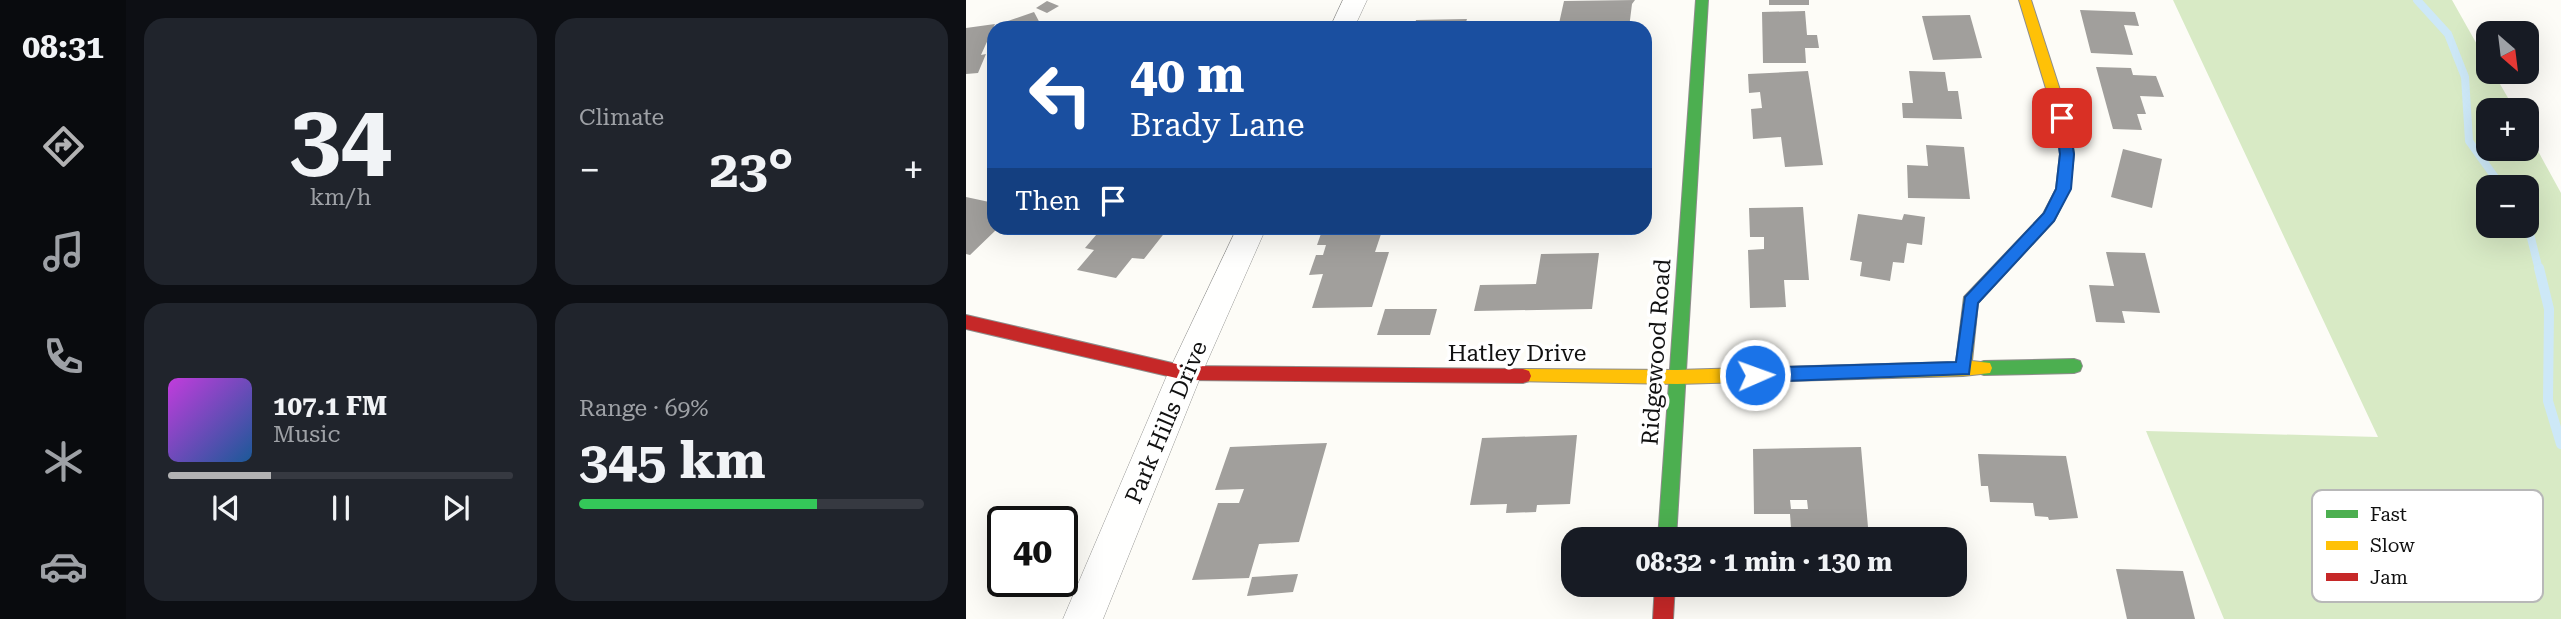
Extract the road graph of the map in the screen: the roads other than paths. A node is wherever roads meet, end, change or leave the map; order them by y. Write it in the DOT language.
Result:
graph roads {
  1 [pos="1355,0"];
  2 [pos="1702,0"];
  3 [pos="2025,0"];
  4 [pos="1345,21"];
  5 [pos="1248,235"];
  6 [pos="966,322"];
  7 [pos="2074,366"];
  8 [pos="1963,369"];
  9 [pos="1185,373"];
  10 [pos="1677,377"];
  11 [pos="1668,527"];
  12 [pos="1664,597"];
  13 [pos="1083,619"];
  14 [pos="1662,619"];
  1 -- 4 [label="street"];
  2 -- 10 [label="street, Ridgewood Road"];
  3 -- 8 [label="street"];
  5 -- 9 [label="street, Park Hills Drive"];
  6 -- 9 [label="street, Hatley Drive"];
  7 -- 8 [label="street, Hatley Drive"];
  8 -- 10 [label="street, Hatley Drive"];
  9 -- 10 [label="street, Hatley Drive"];
  9 -- 13 [label="street, Park Hills Drive"];
  10 -- 11 [label="street, Ridgewood Road"];
  12 -- 14 [label="street"];
}
